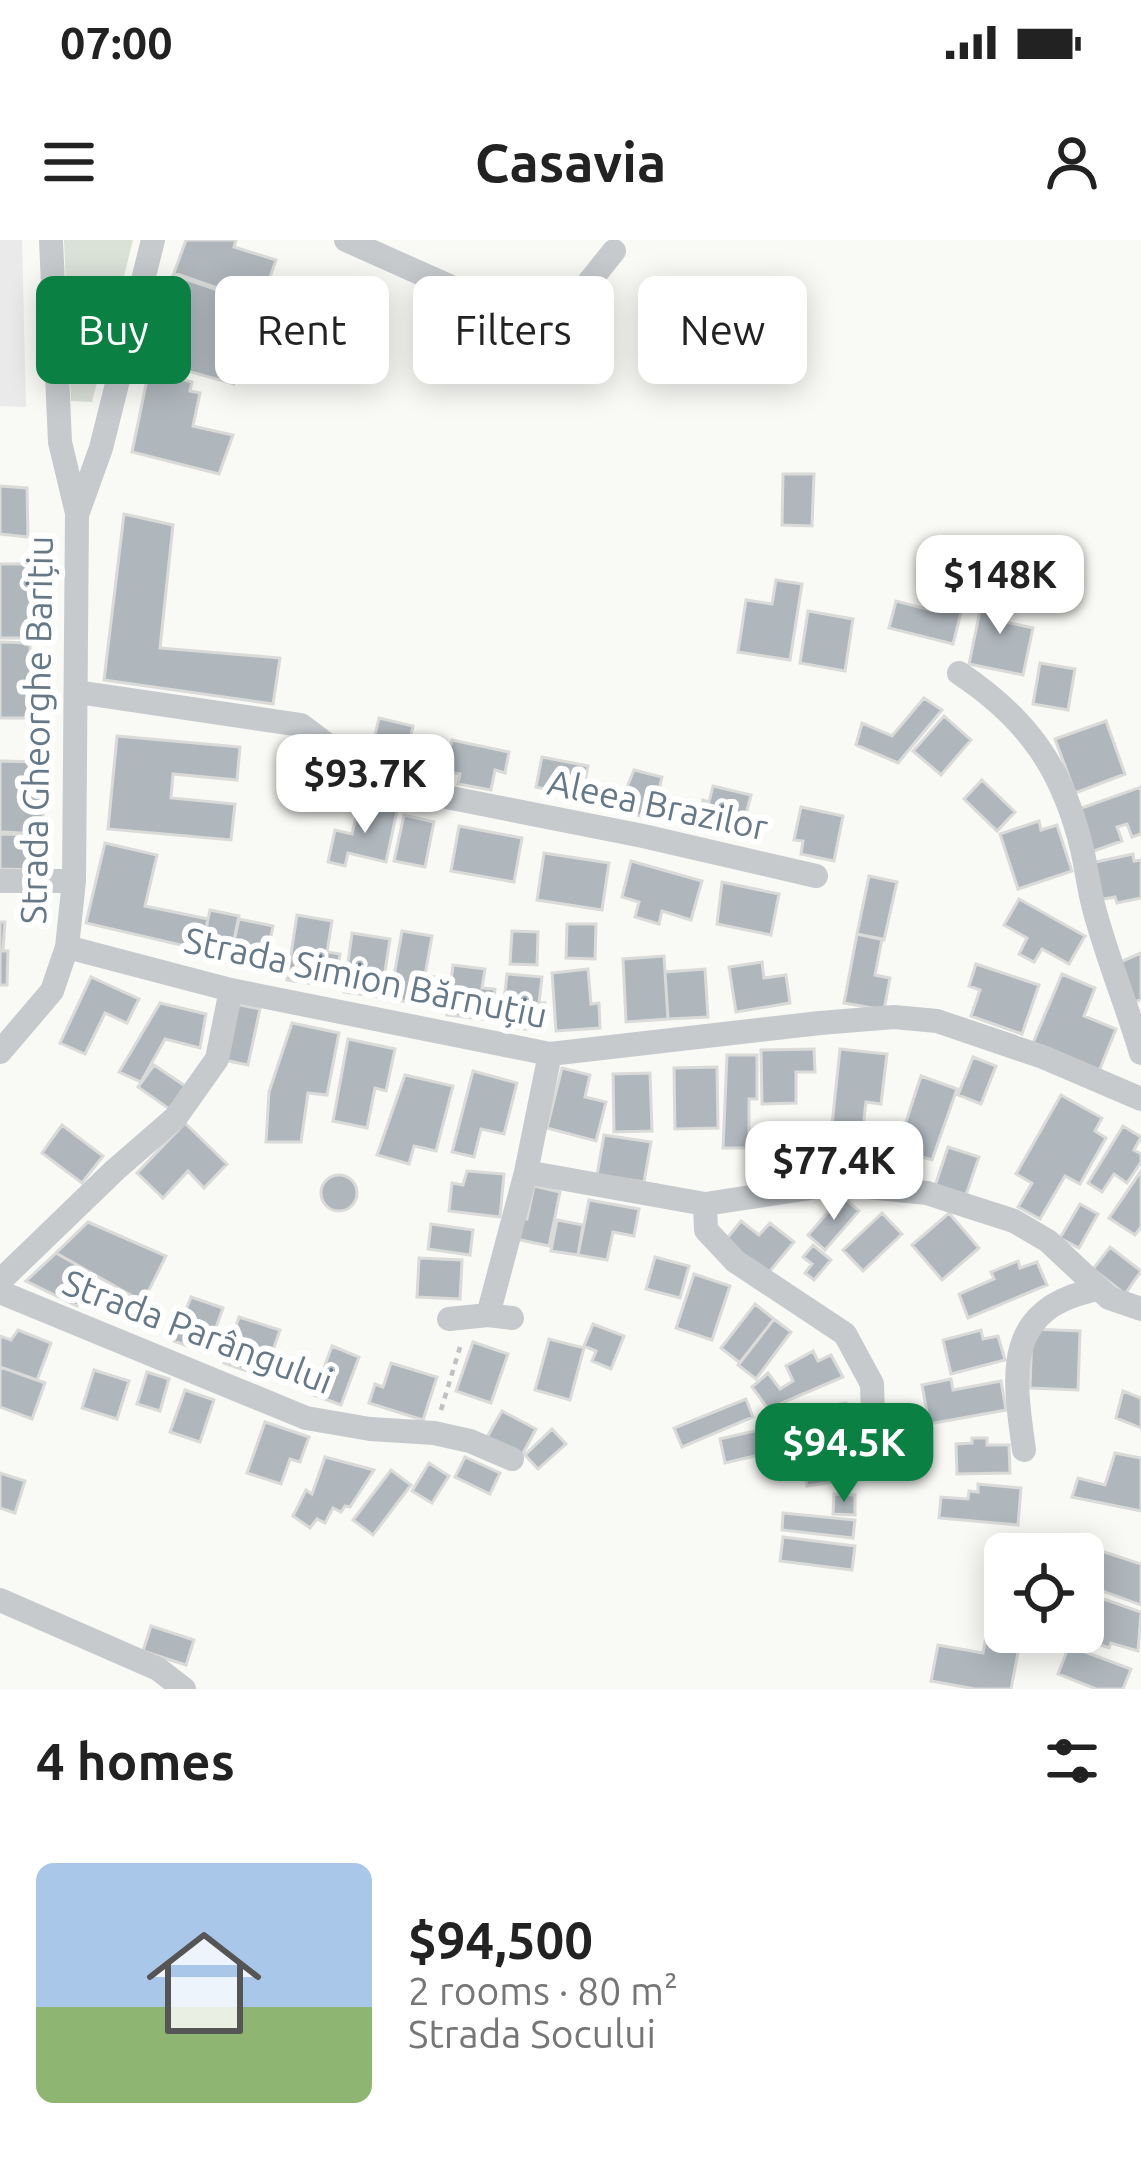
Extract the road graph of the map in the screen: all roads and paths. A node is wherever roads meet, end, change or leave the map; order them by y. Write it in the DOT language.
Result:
graph roads {
  1 [pos="50,240"];
  2 [pos="153,240"];
  3 [pos="346,240"];
  4 [pos="614,251"];
  5 [pos="77,515"];
  6 [pos="958,673"];
  7 [pos="77,692"];
  8 [pos="816,876"];
  9 [pos="0,881"];
  10 [pos="74,881"];
  11 [pos="67,946"];
  12 [pos="231,990"];
  13 [pos="0,1052"];
  14 [pos="1141,1053"];
  15 [pos="550,1054"];
  16 [pos="1140,1097"];
  17 [pos="526,1172"];
  18 [pos="705,1204"];
  19 [pos="0,1281"];
  20 [pos="1099,1289"];
  21 [pos="0,1292"];
  22 [pos="1141,1309"];
  23 [pos="479,1317"];
  24 [pos="434,1433"];
  25 [pos="874,1450"];
  26 [pos="1024,1450"];
  27 [pos="512,1459"];
  28 [pos="0,1600"];
  29 [pos="184,1689"];
  1 -- 5 [label="street, Strada Gheorghe Barițiu"];
  2 -- 5 [label="street, Strada Gheorghe Barițiu"];
  3 -- 4 [label="street"];
  5 -- 7 [label="street, Strada Gheorghe Barițiu"];
  6 -- 14 [label="street"];
  7 -- 8 [label="street, Aleea Brazilor"];
  7 -- 10 [label="street, Strada Gheorghe Barițiu"];
  9 -- 10 [label="street"];
  10 -- 11 [label="street, Strada Gheorghe Barițiu"];
  11 -- 12 [label="street, Strada Simion Bărnuțiu"];
  11 -- 13 [label="street, Strada Gheorghe Barițiu"];
  12 -- 15 [label="street, Strada Simion Bărnuțiu"];
  12 -- 19 [label="street"];
  15 -- 16 [label="street, Strada Simion Bărnuțiu"];
  15 -- 17 [label="street"];
  17 -- 18 [label="street"];
  17 -- 23 [label="street"];
  18 -- 20 [label="street"];
  18 -- 25 [label="street"];
  20 -- 22 [label="street"];
  20 -- 26 [label="street"];
  21 -- 24 [label="street, Strada Parângului"];
  23 -- 24 [label="path"];
  24 -- 27 [label="street, Strada Parângului"];
  28 -- 29 [label="street"];
}
